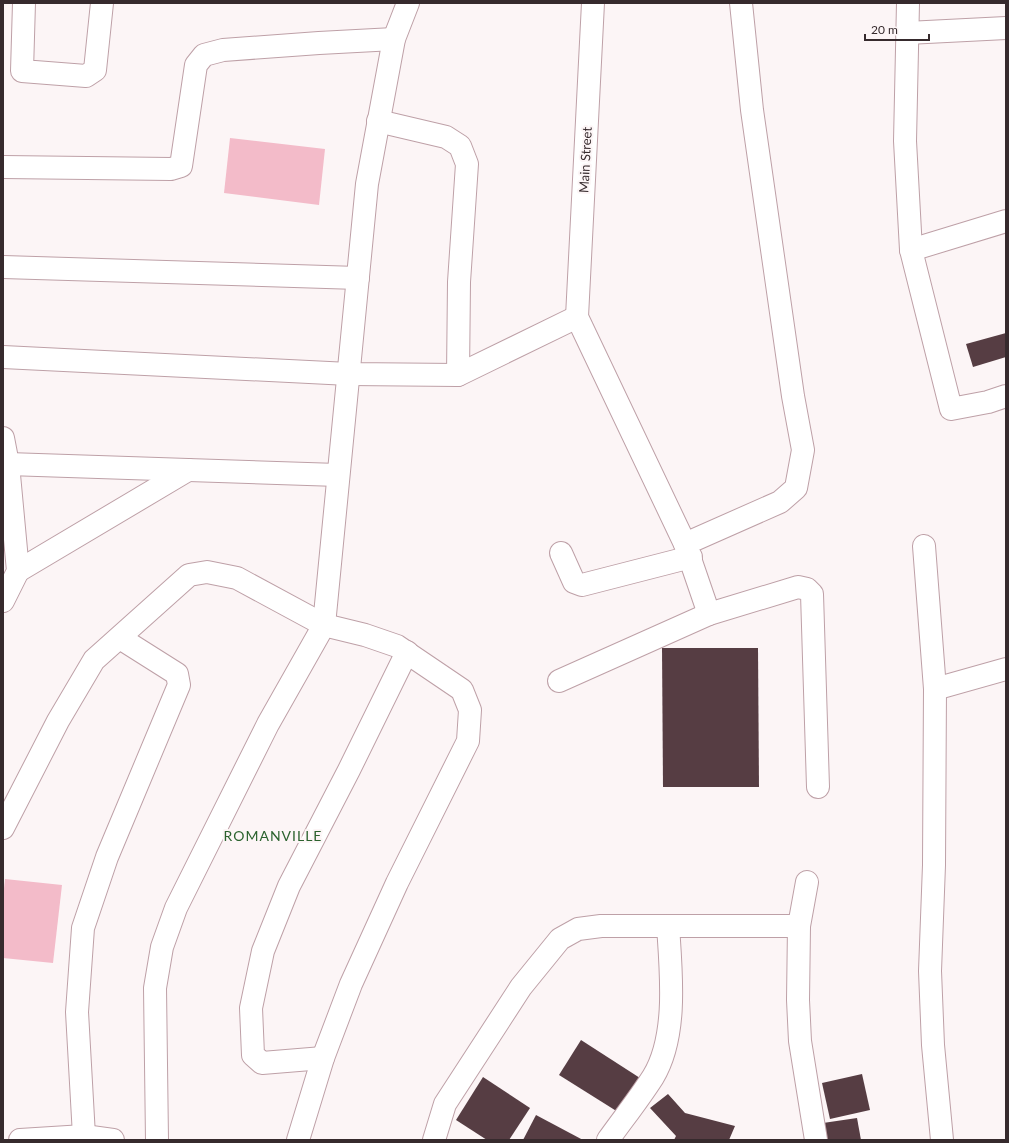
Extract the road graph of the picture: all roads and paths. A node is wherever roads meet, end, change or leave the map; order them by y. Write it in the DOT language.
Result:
graph roads {
  1 [pos="24,3"];
  2 [pos="102,3"];
  3 [pos="408,3"];
  4 [pos="593,3"];
  5 [pos="741,3"];
  6 [pos="908,3"];
  7 [pos="1006,28"];
  8 [pos="907,33"];
  9 [pos="394,39"];
  10 [pos="378,121"];
  11 [pos="3,167"];
  12 [pos="1006,221"];
  13 [pos="911,250"];
  14 [pos="3,267"];
  15 [pos="358,278"];
  16 [pos="577,318"];
  17 [pos="3,357"];
  18 [pos="349,374"];
  19 [pos="458,375"];
  20 [pos="1006,396"];
  21 [pos="3,438"];
  22 [pos="8,464"];
  23 [pos="188,470"];
  24 [pos="338,475"];
  25 [pos="924,546"];
  26 [pos="688,550"];
  27 [pos="562,553"];
  28 [pos="18,571"];
  29 [pos="3,601"];
  30 [pos="709,614"];
  31 [pos="324,625"];
  32 [pos="120,638"];
  33 [pos="407,652"];
  34 [pos="1006,669"];
  35 [pos="559,681"];
  36 [pos="934,689"];
  37 [pos="818,787"];
  38 [pos="3,828"];
  39 [pos="807,882"];
  40 [pos="668,926"];
  41 [pos="799,926"];
  42 [pos="323,1058"];
  43 [pos="84,1136"];
  44 [pos="20,1140"];
  45 [pos="113,1140"];
  46 [pos="157,1140"];
  47 [pos="298,1140"];
  48 [pos="434,1140"];
  49 [pos="608,1140"];
  50 [pos="816,1140"];
  51 [pos="942,1140"];
  1 -- 2 [label="street"];
  3 -- 9 [label="street"];
  4 -- 16 [label="street, Main Street"];
  5 -- 26 [label="street"];
  6 -- 8 [label="street"];
  7 -- 8 [label="street"];
  8 -- 13 [label="street"];
  9 -- 10 [label="street"];
  9 -- 11 [label="street"];
  10 -- 15 [label="street"];
  10 -- 19 [label="street"];
  12 -- 13 [label="street"];
  13 -- 20 [label="street"];
  14 -- 15 [label="street"];
  15 -- 18 [label="street"];
  16 -- 19 [label="street"];
  16 -- 26 [label="street"];
  17 -- 18 [label="street"];
  18 -- 19 [label="street"];
  18 -- 24 [label="street"];
  21 -- 22 [label="street"];
  22 -- 23 [label="street"];
  22 -- 28 [label="street"];
  23 -- 24 [label="street"];
  23 -- 28 [label="street"];
  24 -- 31 [label="street"];
  25 -- 36 [label="street"];
  26 -- 27 [label="street"];
  26 -- 30 [label="street"];
  28 -- 29 [label="street"];
  30 -- 35 [label="street"];
  30 -- 37 [label="street"];
  31 -- 32 [label="street"];
  31 -- 33 [label="street"];
  31 -- 46 [label="street"];
  32 -- 38 [label="street"];
  32 -- 43 [label="street"];
  33 -- 42 [label="street"];
  33 -- 42 [label="street"];
  34 -- 36 [label="street"];
  36 -- 51 [label="street"];
  39 -- 41 [label="street"];
  40 -- 41 [label="street"];
  40 -- 48 [label="street"];
  40 -- 49 [label="street"];
  41 -- 50 [label="street"];
  42 -- 47 [label="street"];
  43 -- 44 [label="street"];
  43 -- 45 [label="street"];
}
